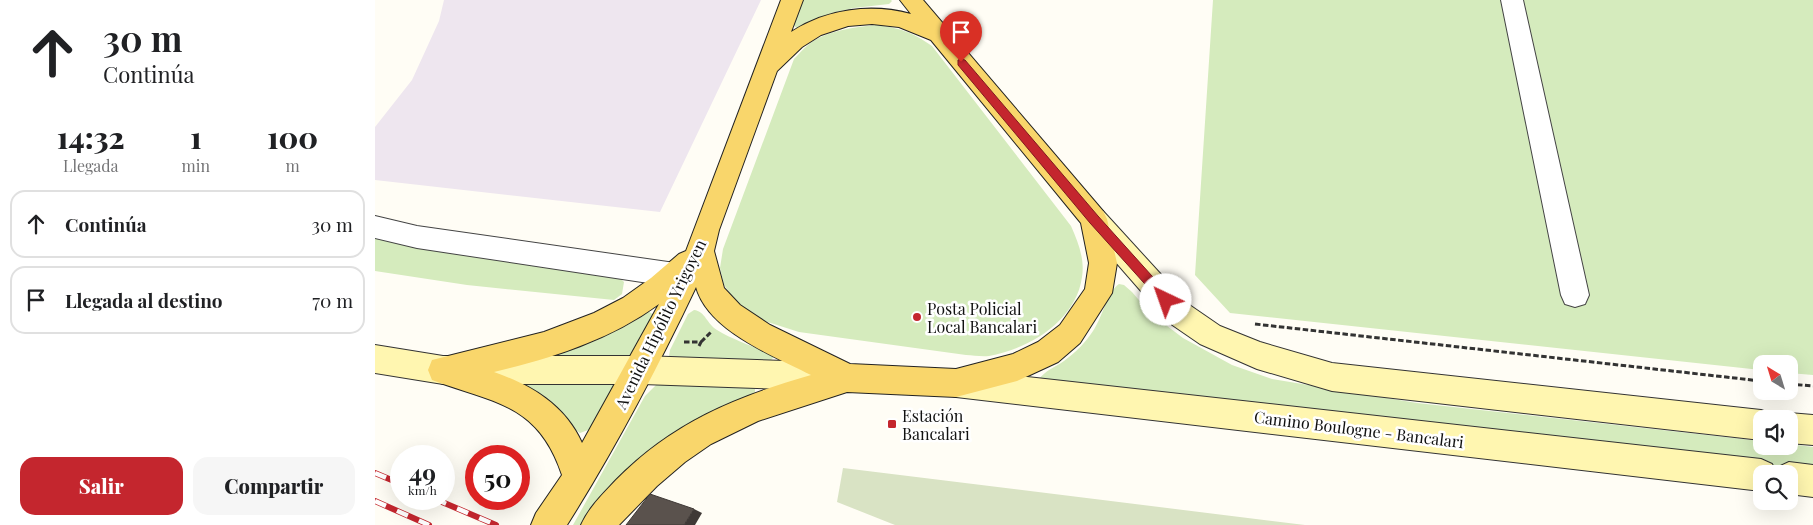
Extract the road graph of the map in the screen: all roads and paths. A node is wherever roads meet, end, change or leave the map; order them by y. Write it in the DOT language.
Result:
graph roads {
  1 [pos="792,0"];
  2 [pos="911,0"];
  3 [pos="1512,0"];
  4 [pos="937,34"];
  5 [pos="764,70"];
  6 [pos="1094,219"];
  7 [pos="375,227"];
  8 [pos="700,251"];
  9 [pos="675,275"];
  10 [pos="1575,295"];
  11 [pos="1252,324"];
  12 [pos="375,359"];
  13 [pos="443,370"];
  14 [pos="642,370"];
  15 [pos="847,378"];
  16 [pos="1753,379"];
  17 [pos="956,383"];
  18 [pos="1798,385"];
  19 [pos="1813,386"];
  20 [pos="1753,423"];
  21 [pos="1798,429"];
  22 [pos="1813,430"];
  23 [pos="1753,474"];
  24 [pos="579,479"];
  25 [pos="1798,479"];
  26 [pos="1813,481"];
  27 [pos="548,525"];
  28 [pos="597,525"];
  1 -- 5 [label="main road, Avenida Hipólito Yrigoyen"];
  2 -- 4 [label="main road"];
  3 -- 10 [label="street"];
  4 -- 5 [label="main road"];
  4 -- 6 [label="main road"];
  5 -- 8 [label="main road, Avenida Hipólito Yrigoyen"];
  6 -- 17 [label="main road"];
  6 -- 20 [label="main road"];
  7 -- 9 [label="street"];
  8 -- 9 [label="main road"];
  8 -- 14 [label="main road, Avenida Hipólito Yrigoyen"];
  8 -- 15 [label="main road"];
  9 -- 13 [label="main road"];
  11 -- 16 [label="path"];
  12 -- 13 [label="main road"];
  13 -- 14 [label="main road"];
  13 -- 24 [label="main road"];
  14 -- 15 [label="main road"];
  14 -- 24 [label="main road, Avenida Hipólito Yrigoyen"];
  15 -- 17 [label="main road"];
  15 -- 28 [label="main road"];
  17 -- 23 [label="main road, Camino Boulogne - Bancalari"];
  18 -- 19 [label="path"];
  21 -- 22 [label="main road"];
  24 -- 27 [label="main road, Avenida Hipólito Yrigoyen"];
  25 -- 26 [label="main road"];
}
